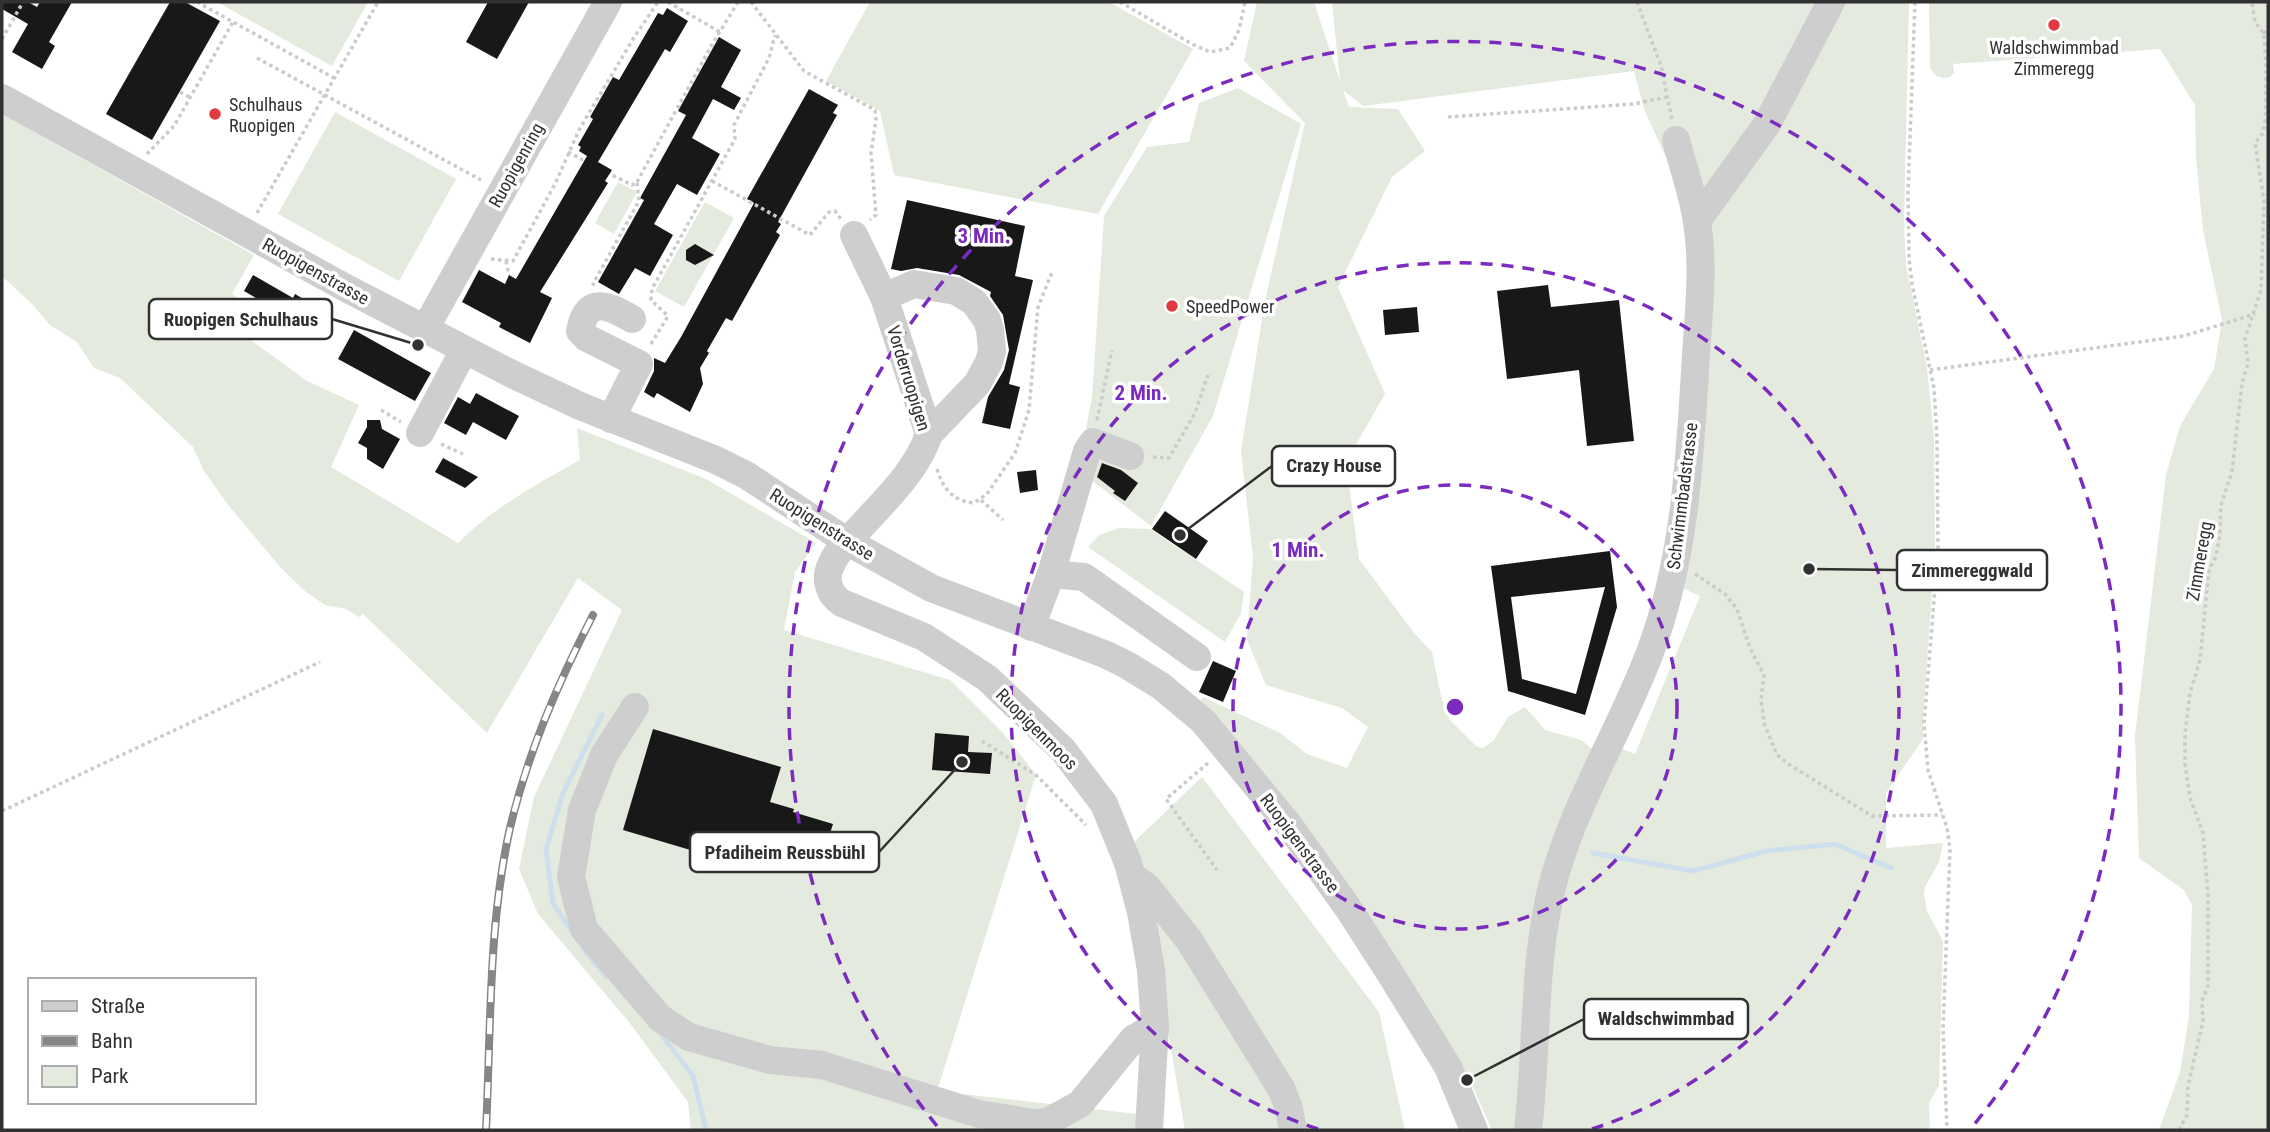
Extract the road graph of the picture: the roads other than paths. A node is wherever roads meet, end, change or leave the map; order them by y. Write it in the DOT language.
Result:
graph roads {
  1 [pos="608,2"];
  2 [pos="1831,2"];
  3 [pos="2,98"];
  4 [pos="1676,140"];
  5 [pos="1697,222"];
  6 [pos="854,235"];
  7 [pos="884,297"];
  8 [pos="643,319"];
  9 [pos="425,329"];
  10 [pos="464,350"];
  11 [pos="611,419"];
  12 [pos="420,433"];
  13 [pos="926,442"];
  14 [pos="1130,456"];
  15 [pos="848,541"];
  16 [pos="1051,573"];
  17 [pos="1031,627"];
  18 [pos="1197,657"];
  19 [pos="635,707"];
  20 [pos="1131,876"];
  21 [pos="1155,1026"];
  22 [pos="1149,1130"];
  23 [pos="1293,1130"];
  24 [pos="1474,1130"];
  25 [pos="1528,1130"];
  1 -- 9 [label="street, Ruopigenring"];
  2 -- 5 [label="street"];
  3 -- 9 [label="street, Ruopigenstrasse"];
  4 -- 5 [label="street, Schwimmbadstrasse"];
  5 -- 25 [label="street, Schwimmbadstrasse"];
  6 -- 7 [label="street, Vorderruopigen"];
  7 -- 13 [label="street, Vorderruopigen"];
  7 -- 13 [label="street"];
  8 -- 11 [label="street"];
  9 -- 10 [label="street, Ruopigenstrasse"];
  10 -- 11 [label="street, Ruopigenstrasse"];
  10 -- 12 [label="street"];
  11 -- 15 [label="street, Ruopigenstrasse"];
  13 -- 15 [label="street, Vorderruopigen"];
  14 -- 16 [label="street"];
  15 -- 17 [label="street, Ruopigenstrasse"];
  15 -- 20 [label="street, Ruopigenmoos"];
  16 -- 17 [label="street"];
  16 -- 18 [label="street"];
  17 -- 24 [label="street, Ruopigenstrasse"];
  19 -- 21 [label="street"];
  20 -- 21 [label="street, Ruopigenmoos"];
  20 -- 23 [label="street"];
  21 -- 22 [label="street, Ruopigenmoos"];
}
